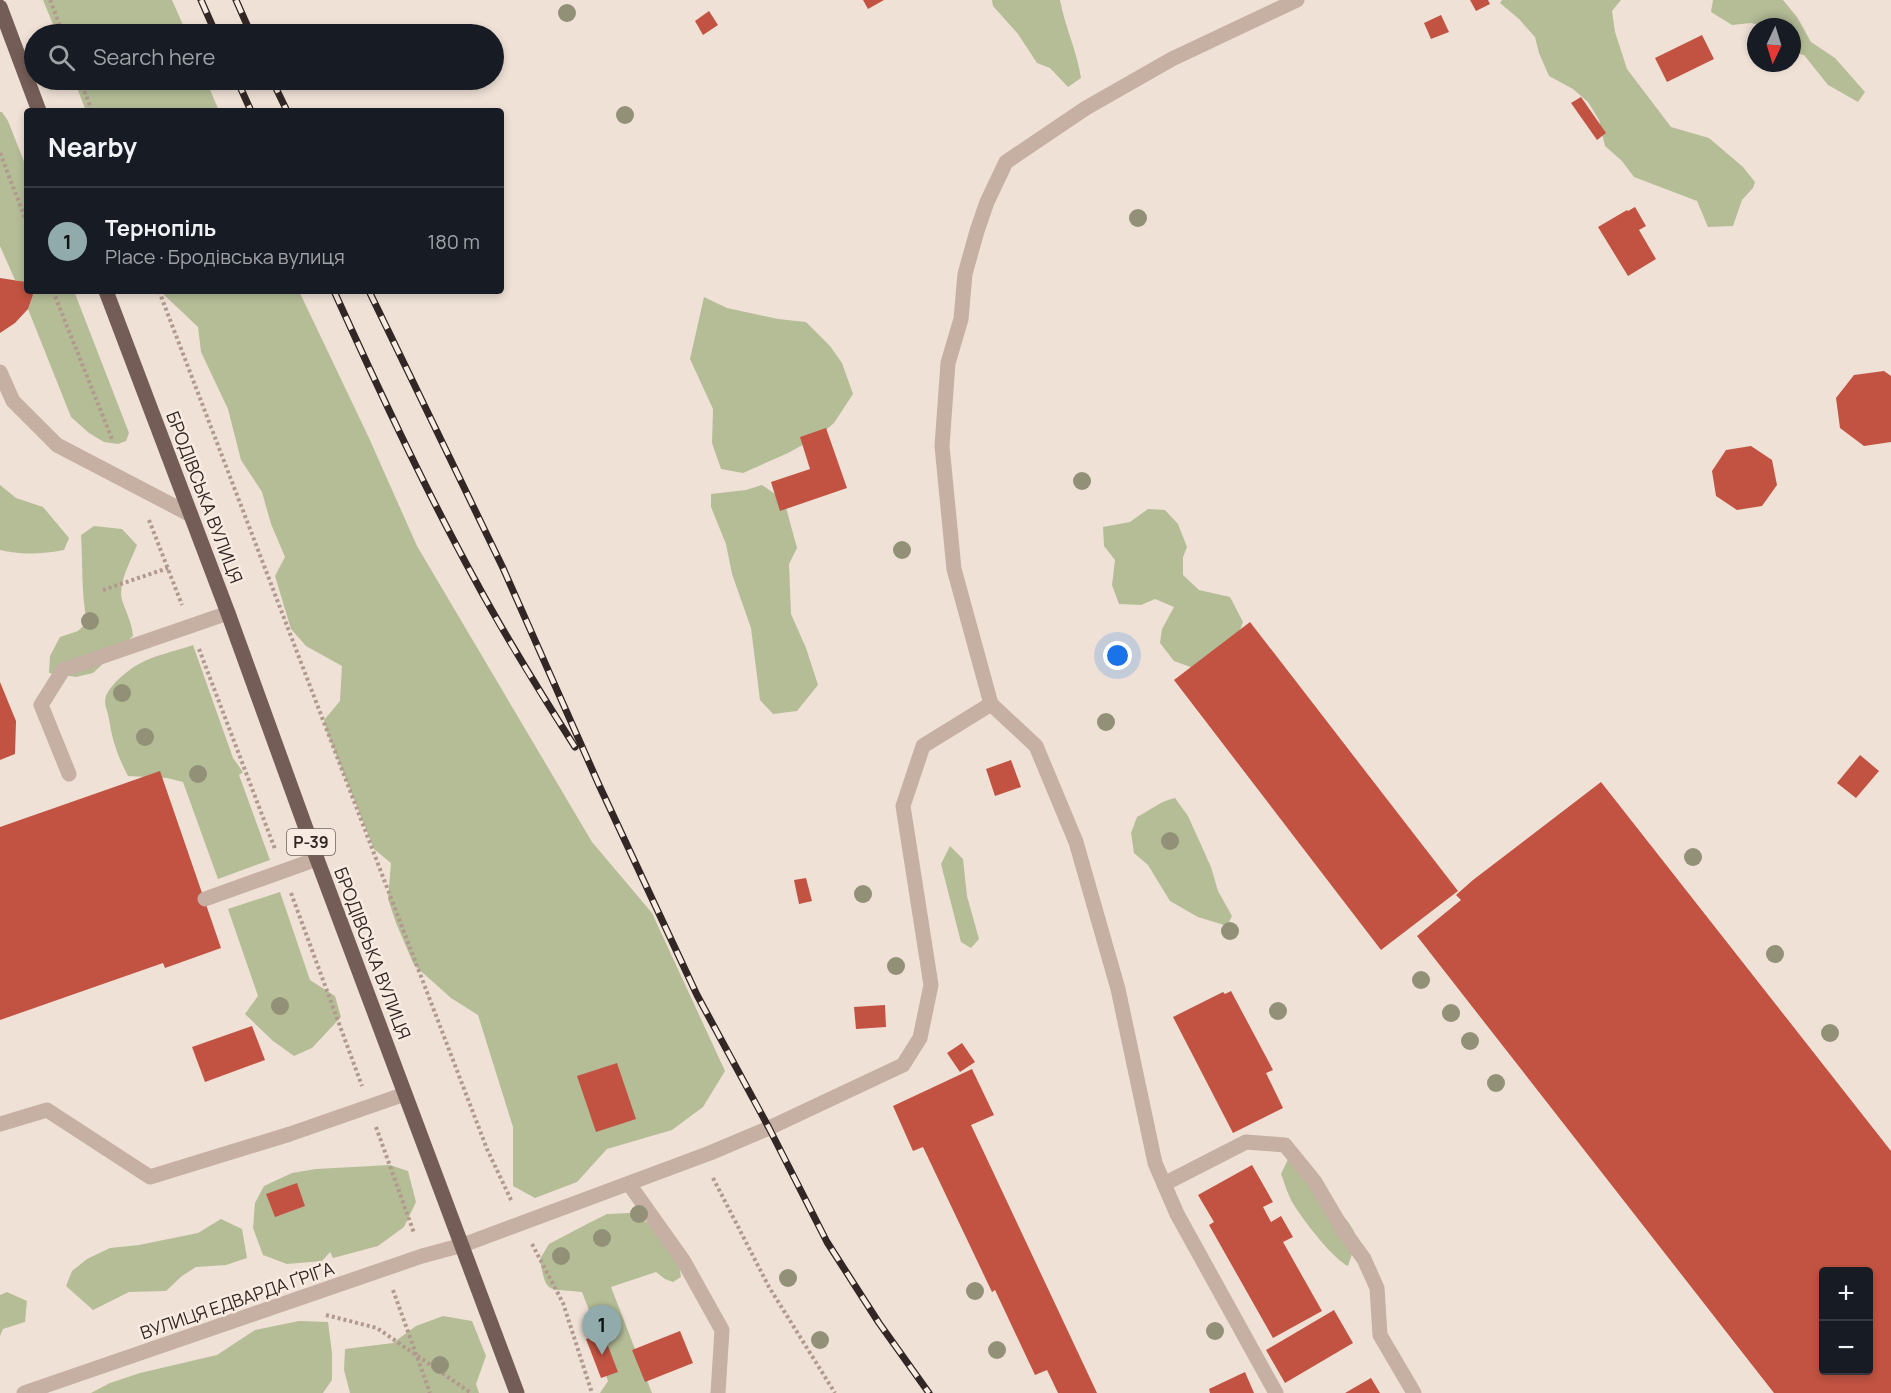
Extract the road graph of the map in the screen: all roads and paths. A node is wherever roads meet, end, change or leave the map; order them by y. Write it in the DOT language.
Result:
graph roads {
  1 [pos="50,0"];
  2 [pos="1297,0"];
  3 [pos="0,10"];
  4 [pos="59,24"];
  5 [pos="24,72"];
  6 [pos="31,90"];
  7 [pos="84,90"];
  8 [pos="38,108"];
  9 [pos="91,108"];
  10 [pos="0,153"];
  11 [pos="24,215"];
  12 [pos="54,294"];
  13 [pos="107,294"];
  14 [pos="160,294"];
  15 [pos="0,372"];
  16 [pos="112,439"];
  17 [pos="191,516"];
  18 [pos="168,568"];
  19 [pos="103,590"];
  20 [pos="228,613"];
  21 [pos="991,704"];
  22 [pos="69,774"];
  23 [pos="317,859"];
  24 [pos="205,898"];
  25 [pos="405,1094"];
  26 [pos="0,1124"];
  27 [pos="706,1155"];
  28 [pos="629,1184"];
  29 [pos="1164,1184"];
  30 [pos="522,1224"];
  31 [pos="463,1245"];
  32 [pos="386,1269"];
  33 [pos="326,1315"];
  34 [pos="417,1356"];
  35 [pos="24,1393"];
  36 [pos="430,1393"];
  37 [pos="471,1393"];
  38 [pos="517,1393"];
  39 [pos="592,1393"];
  40 [pos="718,1393"];
  41 [pos="836,1393"];
  42 [pos="1276,1393"];
  43 [pos="1414,1393"];
  1 -- 4 [label="path"];
  2 -- 21 [label="street"];
  3 -- 5 [label="main road"];
  6 -- 8 [label="main road"];
  7 -- 9 [label="path"];
  10 -- 11 [label="path"];
  12 -- 16 [label="path"];
  13 -- 17 [label="main road, БРОДІВСЬКА ВУЛИЦЯ / Р-39"];
  14 -- 30 [label="path"];
  15 -- 17 [label="street"];
  17 -- 20 [label="main road, БРОДІВСЬКА ВУЛИЦЯ / Р-39"];
  18 -- 19 [label="path"];
  20 -- 22 [label="street"];
  20 -- 23 [label="main road, БРОДІВСЬКА ВУЛИЦЯ / Р-39"];
  21 -- 27 [label="street, ВУЛИЦЯ ЕДВАРДА ҐРІҐА"];
  21 -- 29 [label="street"];
  23 -- 24 [label="street"];
  23 -- 25 [label="main road, БРОДІВСЬКА ВУЛИЦЯ / Р-39"];
  25 -- 26 [label="street"];
  25 -- 31 [label="main road, БРОДІВСЬКА ВУЛИЦЯ / Р-39"];
  27 -- 28 [label="street, ВУЛИЦЯ ЕДВАРДА ҐРІҐА"];
  27 -- 41 [label="path"];
  28 -- 30 [label="street, ВУЛИЦЯ ЕДВАРДА ҐРІҐА"];
  28 -- 40 [label="street"];
  29 -- 42 [label="street"];
  29 -- 43 [label="street"];
  30 -- 31 [label="street, ВУЛИЦЯ ЕДВАРДА ҐРІҐА"];
  30 -- 39 [label="path"];
  31 -- 32 [label="street, ВУЛИЦЯ ЕДВАРДА ҐРІҐА"];
  31 -- 38 [label="main road, БРОДІВСЬКА ВУЛИЦЯ / Р-39"];
  32 -- 34 [label="path"];
  32 -- 35 [label="street, ВУЛИЦЯ ЕДВАРДА ҐРІҐА"];
  33 -- 34 [label="path"];
  34 -- 36 [label="path"];
  34 -- 37 [label="path"];
}
